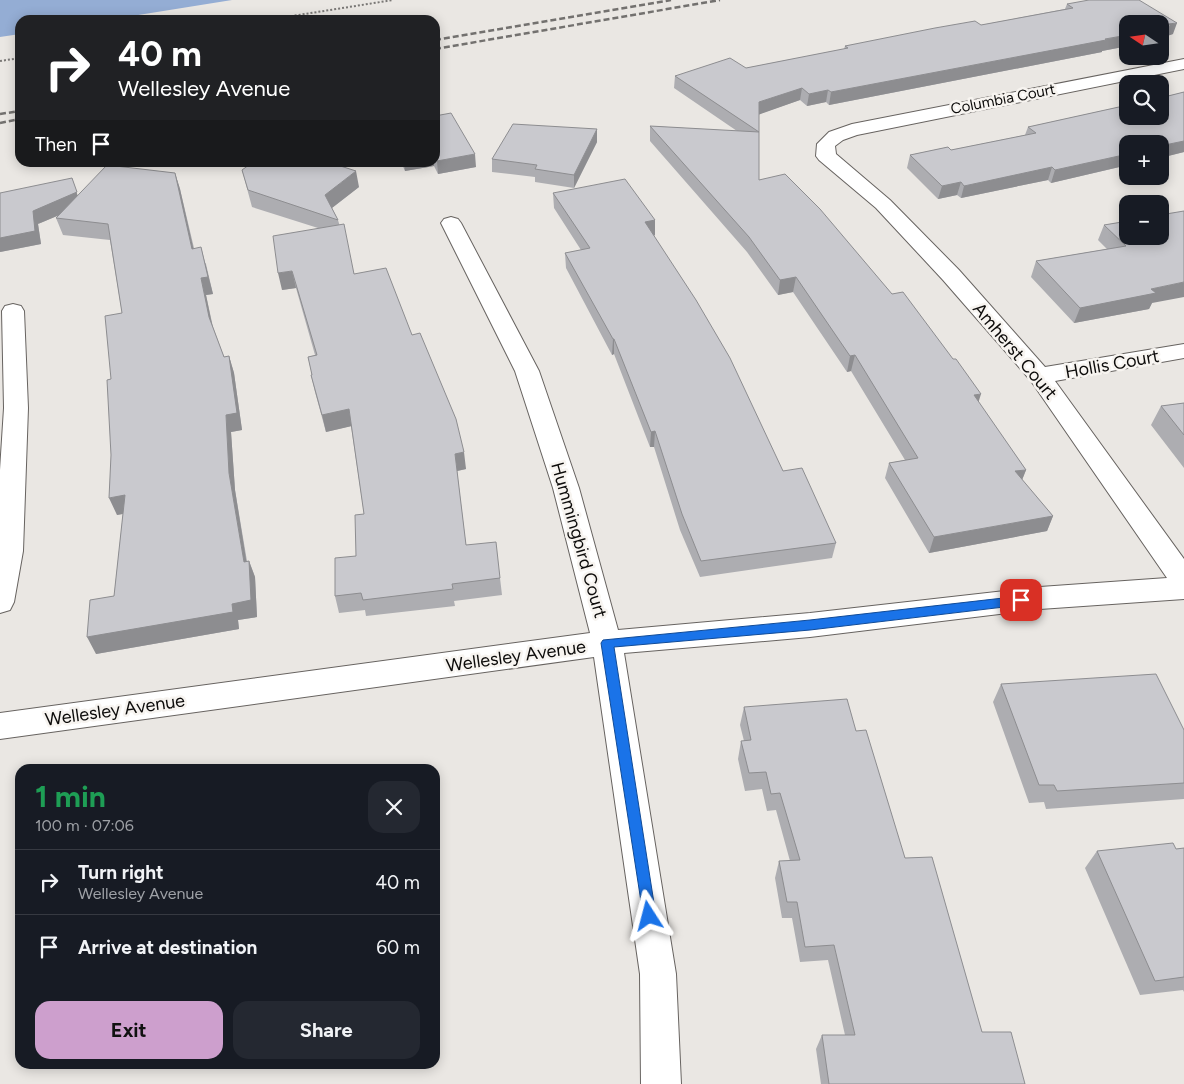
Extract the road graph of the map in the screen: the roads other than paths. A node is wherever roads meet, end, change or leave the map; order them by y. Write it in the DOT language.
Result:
graph roads {
  1 [pos="1184,64"];
  2 [pos="826,144"];
  3 [pos="451,224"];
  4 [pos="14,311"];
  5 [pos="1184,352"];
  6 [pos="1039,376"];
  7 [pos="1184,580"];
  8 [pos="1184,588"];
  9 [pos="0,602"];
  10 [pos="607,643"];
  11 [pos="0,726"];
  12 [pos="661,1084"];
  1 -- 2 [label="street, Columbia Court"];
  2 -- 6 [label="street, Amherst Court"];
  3 -- 10 [label="street, Hummingbird Court"];
  4 -- 9 [label="street"];
  5 -- 6 [label="street, Hollis Court"];
  6 -- 7 [label="street, Amherst Court"];
  8 -- 10 [label="street, Wellesley Avenue"];
  10 -- 11 [label="street, Wellesley Avenue"];
  10 -- 12 [label="street, Hummingbird Court"];
}
